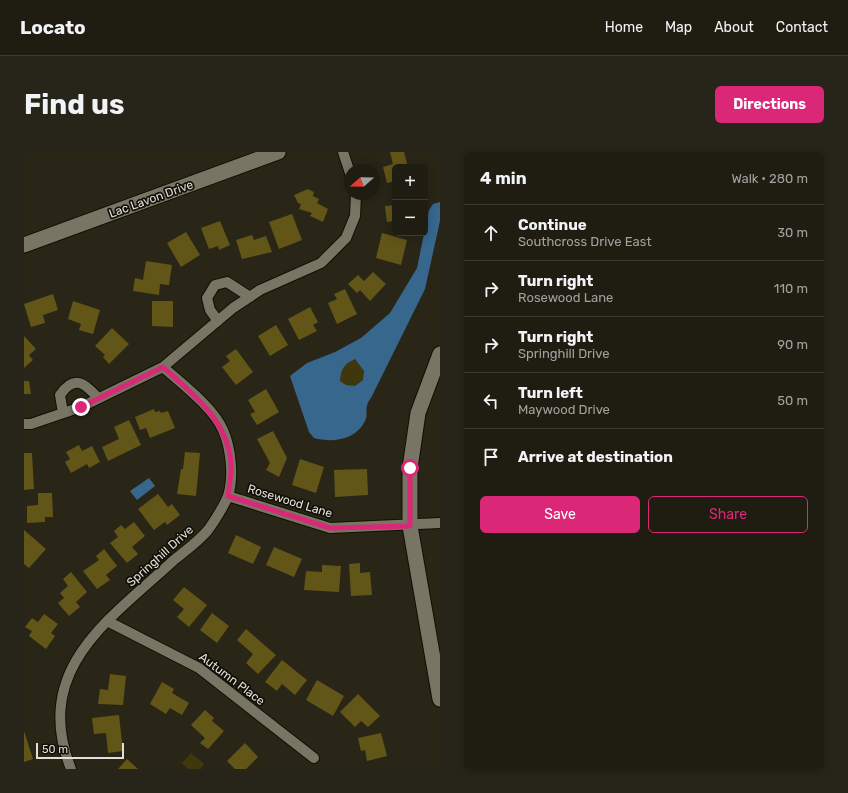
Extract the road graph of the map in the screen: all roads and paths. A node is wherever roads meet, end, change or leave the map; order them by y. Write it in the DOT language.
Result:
graph roads {
  1 [pos="343,152"];
  2 [pos="269,154"];
  3 [pos="347,164"];
  4 [pos="356,200"];
  5 [pos="24,245"];
  6 [pos="250,297"];
  7 [pos="218,321"];
  8 [pos="440,354"];
  9 [pos="163,367"];
  10 [pos="98,398"];
  11 [pos="62,413"];
  12 [pos="24,424"];
  13 [pos="228,496"];
  14 [pos="440,523"];
  15 [pos="410,526"];
  16 [pos="107,621"];
  17 [pos="440,699"];
  18 [pos="314,758"];
  19 [pos="71,769"];
  1 -- 3 [label="street"];
  2 -- 5 [label="street, Lac Lavon Drive"];
  4 -- 6 [label="street"];
  6 -- 7 [label="street"];
  6 -- 7 [label="street"];
  7 -- 9 [label="street"];
  8 -- 15 [label="street"];
  9 -- 10 [label="street"];
  9 -- 13 [label="street, Springhill Drive"];
  10 -- 11 [label="street"];
  10 -- 11 [label="street"];
  11 -- 12 [label="street"];
  13 -- 15 [label="street, Rosewood Lane"];
  13 -- 16 [label="street, Springhill Drive"];
  14 -- 15 [label="street, Rosewood Lane"];
  15 -- 17 [label="street"];
  16 -- 18 [label="street, Autumn Place"];
  16 -- 19 [label="street, Springhill Drive"];
}
